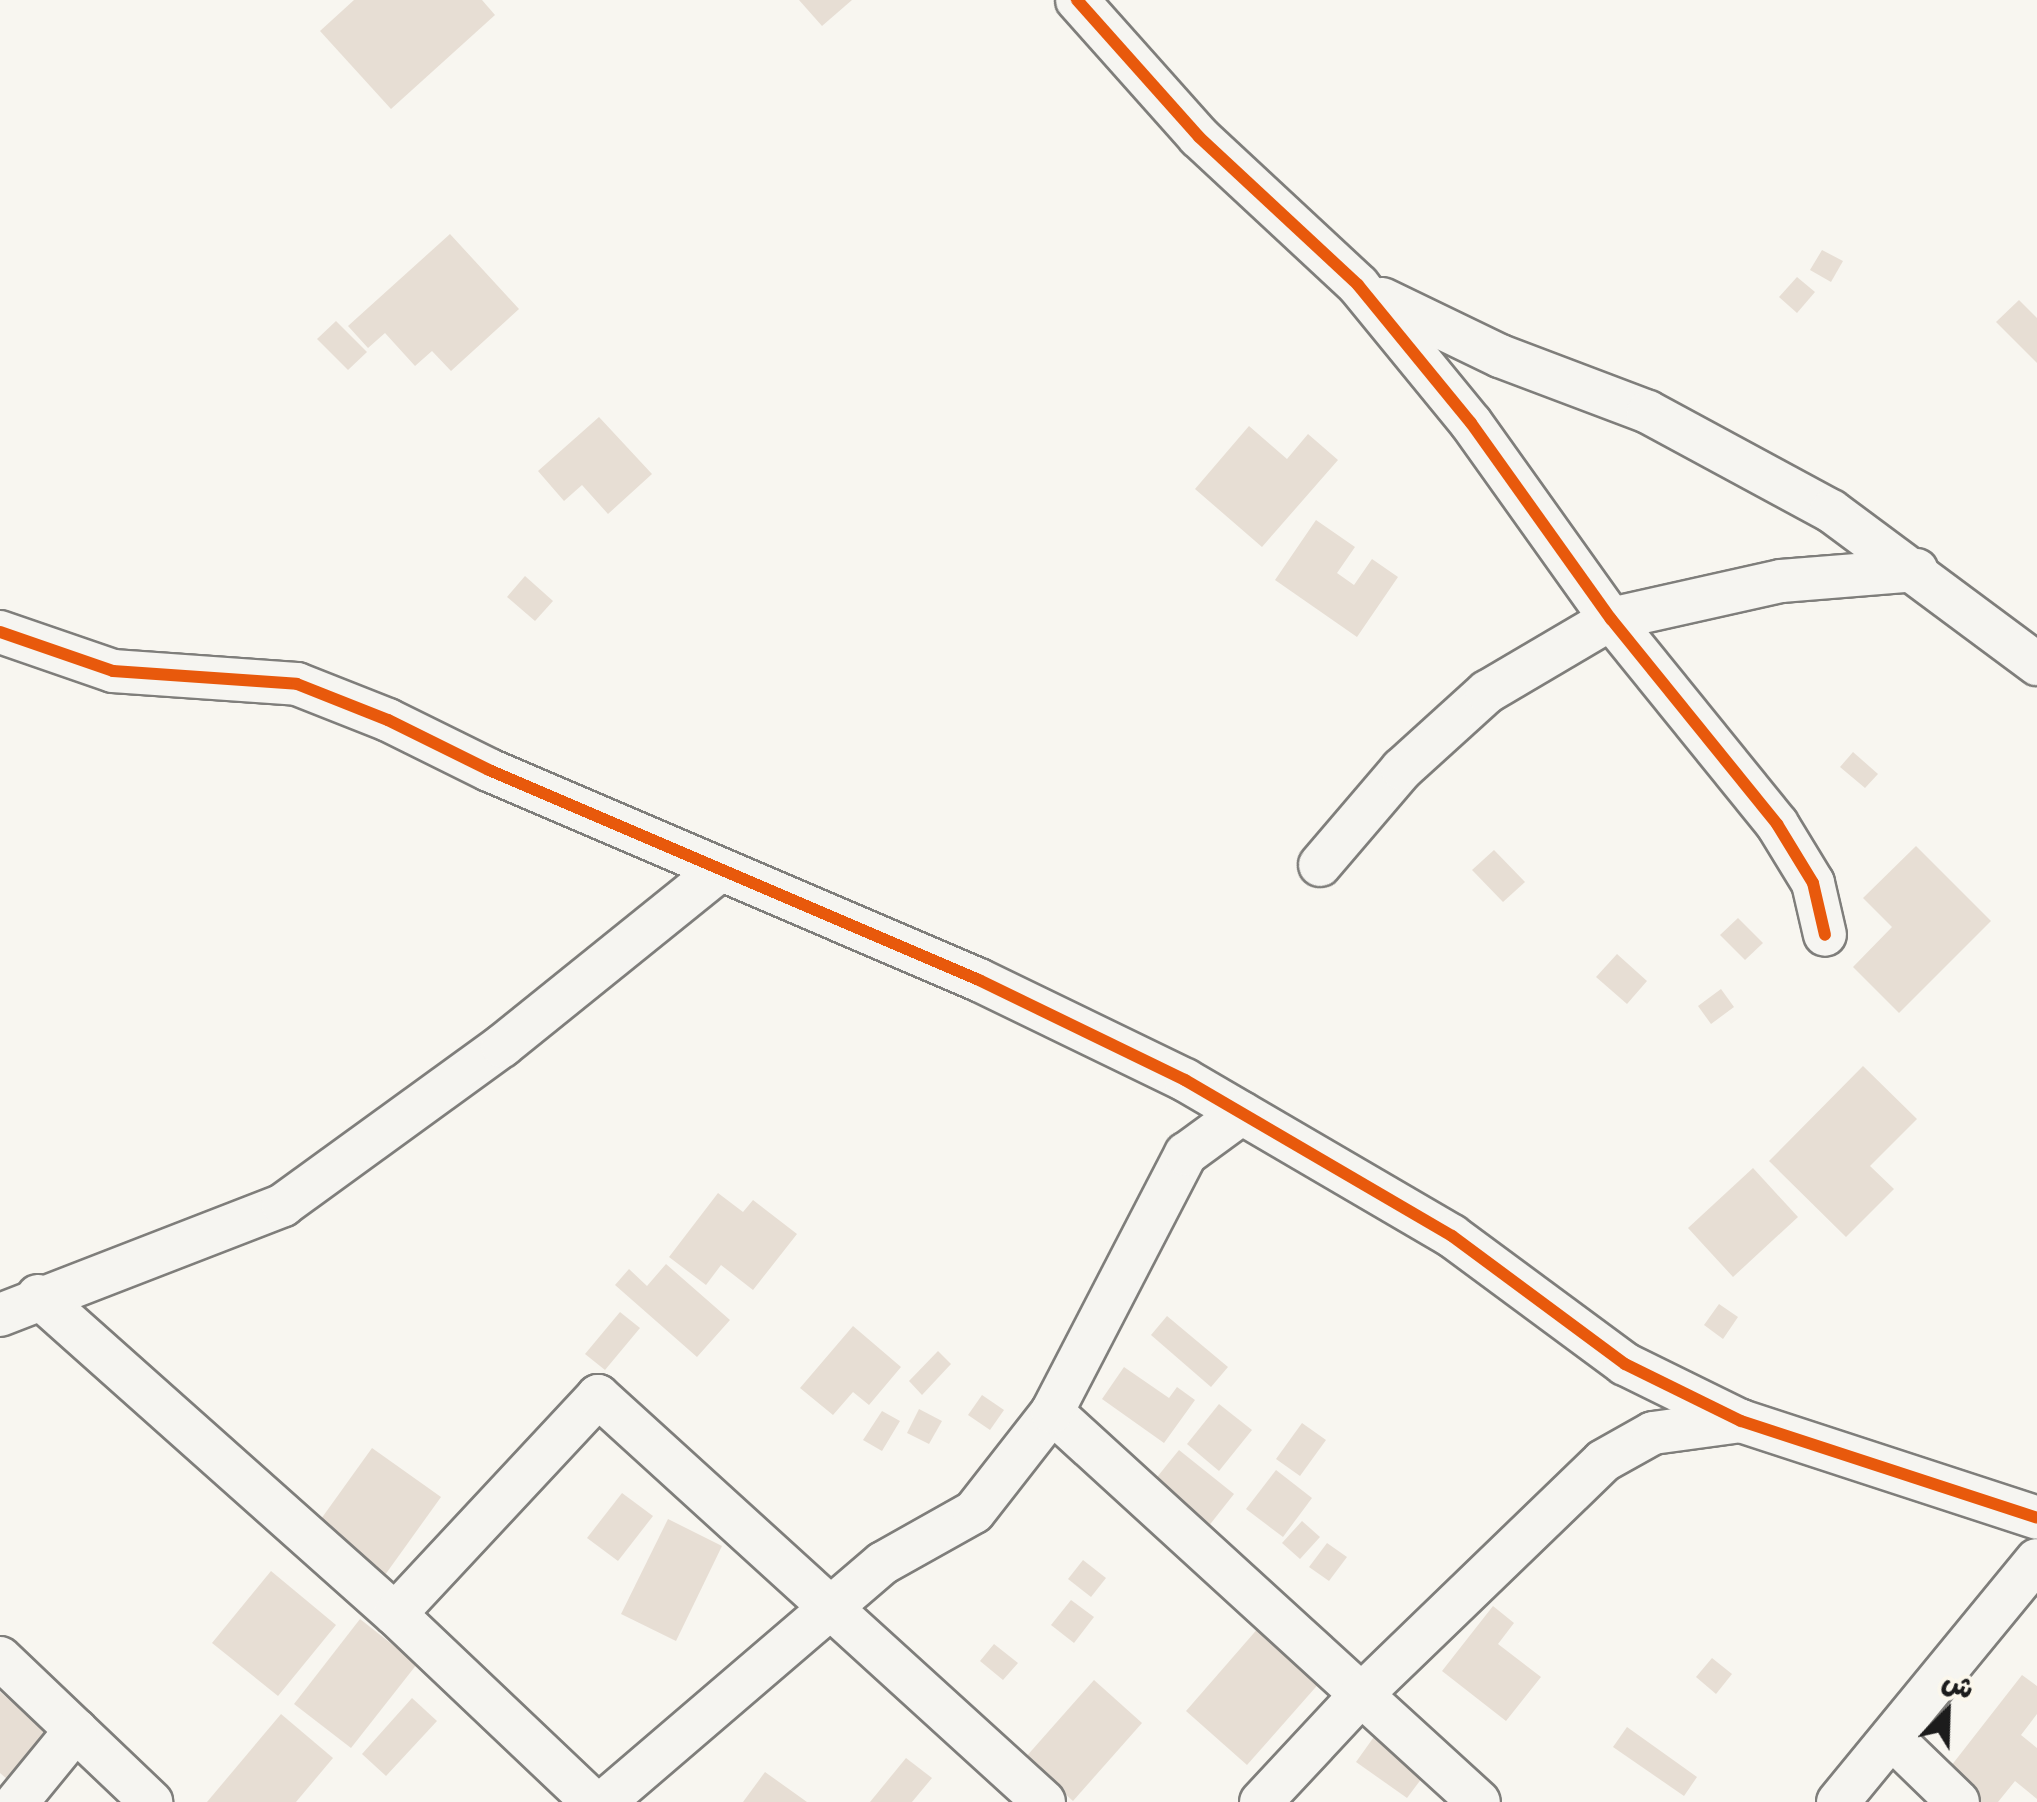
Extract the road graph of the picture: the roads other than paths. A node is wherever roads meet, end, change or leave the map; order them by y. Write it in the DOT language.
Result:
graph roads {
  1 [pos="1077,0"];
  2 [pos="1358,285"];
  3 [pos="1917,570"];
  4 [pos="1611,619"];
  5 [pos="0,632"];
  6 [pos="2037,664"];
  7 [pos="1320,865"];
  8 [pos="720,870"];
  9 [pos="1825,935"];
  10 [pos="1242,1113"];
  11 [pos="38,1296"];
  12 [pos="0,1316"];
  13 [pos="1052,1412"];
  14 [pos="1741,1421"];
  15 [pos="2037,1518"];
  16 [pos="2037,1560"];
  17 [pos="830,1605"];
  18 [pos="396,1614"];
  19 [pos="0,1658"];
  20 [pos="1359,1697"];
  21 [pos="76,1730"];
  22 [pos="1894,1740"];
  23 [pos="17,1802"];
  24 [pos="151,1802"];
  25 [pos="594,1802"];
  26 [pos="604,1802"];
  27 [pos="1044,1802"];
  28 [pos="1261,1802"];
  29 [pos="1479,1802"];
  30 [pos="1838,1802"];
  31 [pos="1958,1802"];
  1 -- 2 [label="street"];
  2 -- 3 [label="street"];
  2 -- 4 [label="street"];
  3 -- 4 [label="street"];
  3 -- 6 [label="street"];
  4 -- 7 [label="street"];
  4 -- 9 [label="street"];
  5 -- 8 [label="street"];
  8 -- 10 [label="street"];
  8 -- 11 [label="street"];
  10 -- 13 [label="street"];
  10 -- 14 [label="street"];
  11 -- 12 [label="street"];
  11 -- 18 [label="street"];
  13 -- 17 [label="street"];
  13 -- 20 [label="street"];
  14 -- 15 [label="street"];
  14 -- 20 [label="street"];
  16 -- 22 [label="street"];
  17 -- 18 [label="street"];
  17 -- 26 [label="street"];
  17 -- 27 [label="street"];
  18 -- 25 [label="street"];
  19 -- 21 [label="street"];
  20 -- 28 [label="street"];
  20 -- 29 [label="street"];
  21 -- 23 [label="street"];
  21 -- 24 [label="street"];
  22 -- 30 [label="street"];
  22 -- 31 [label="street"];
}
